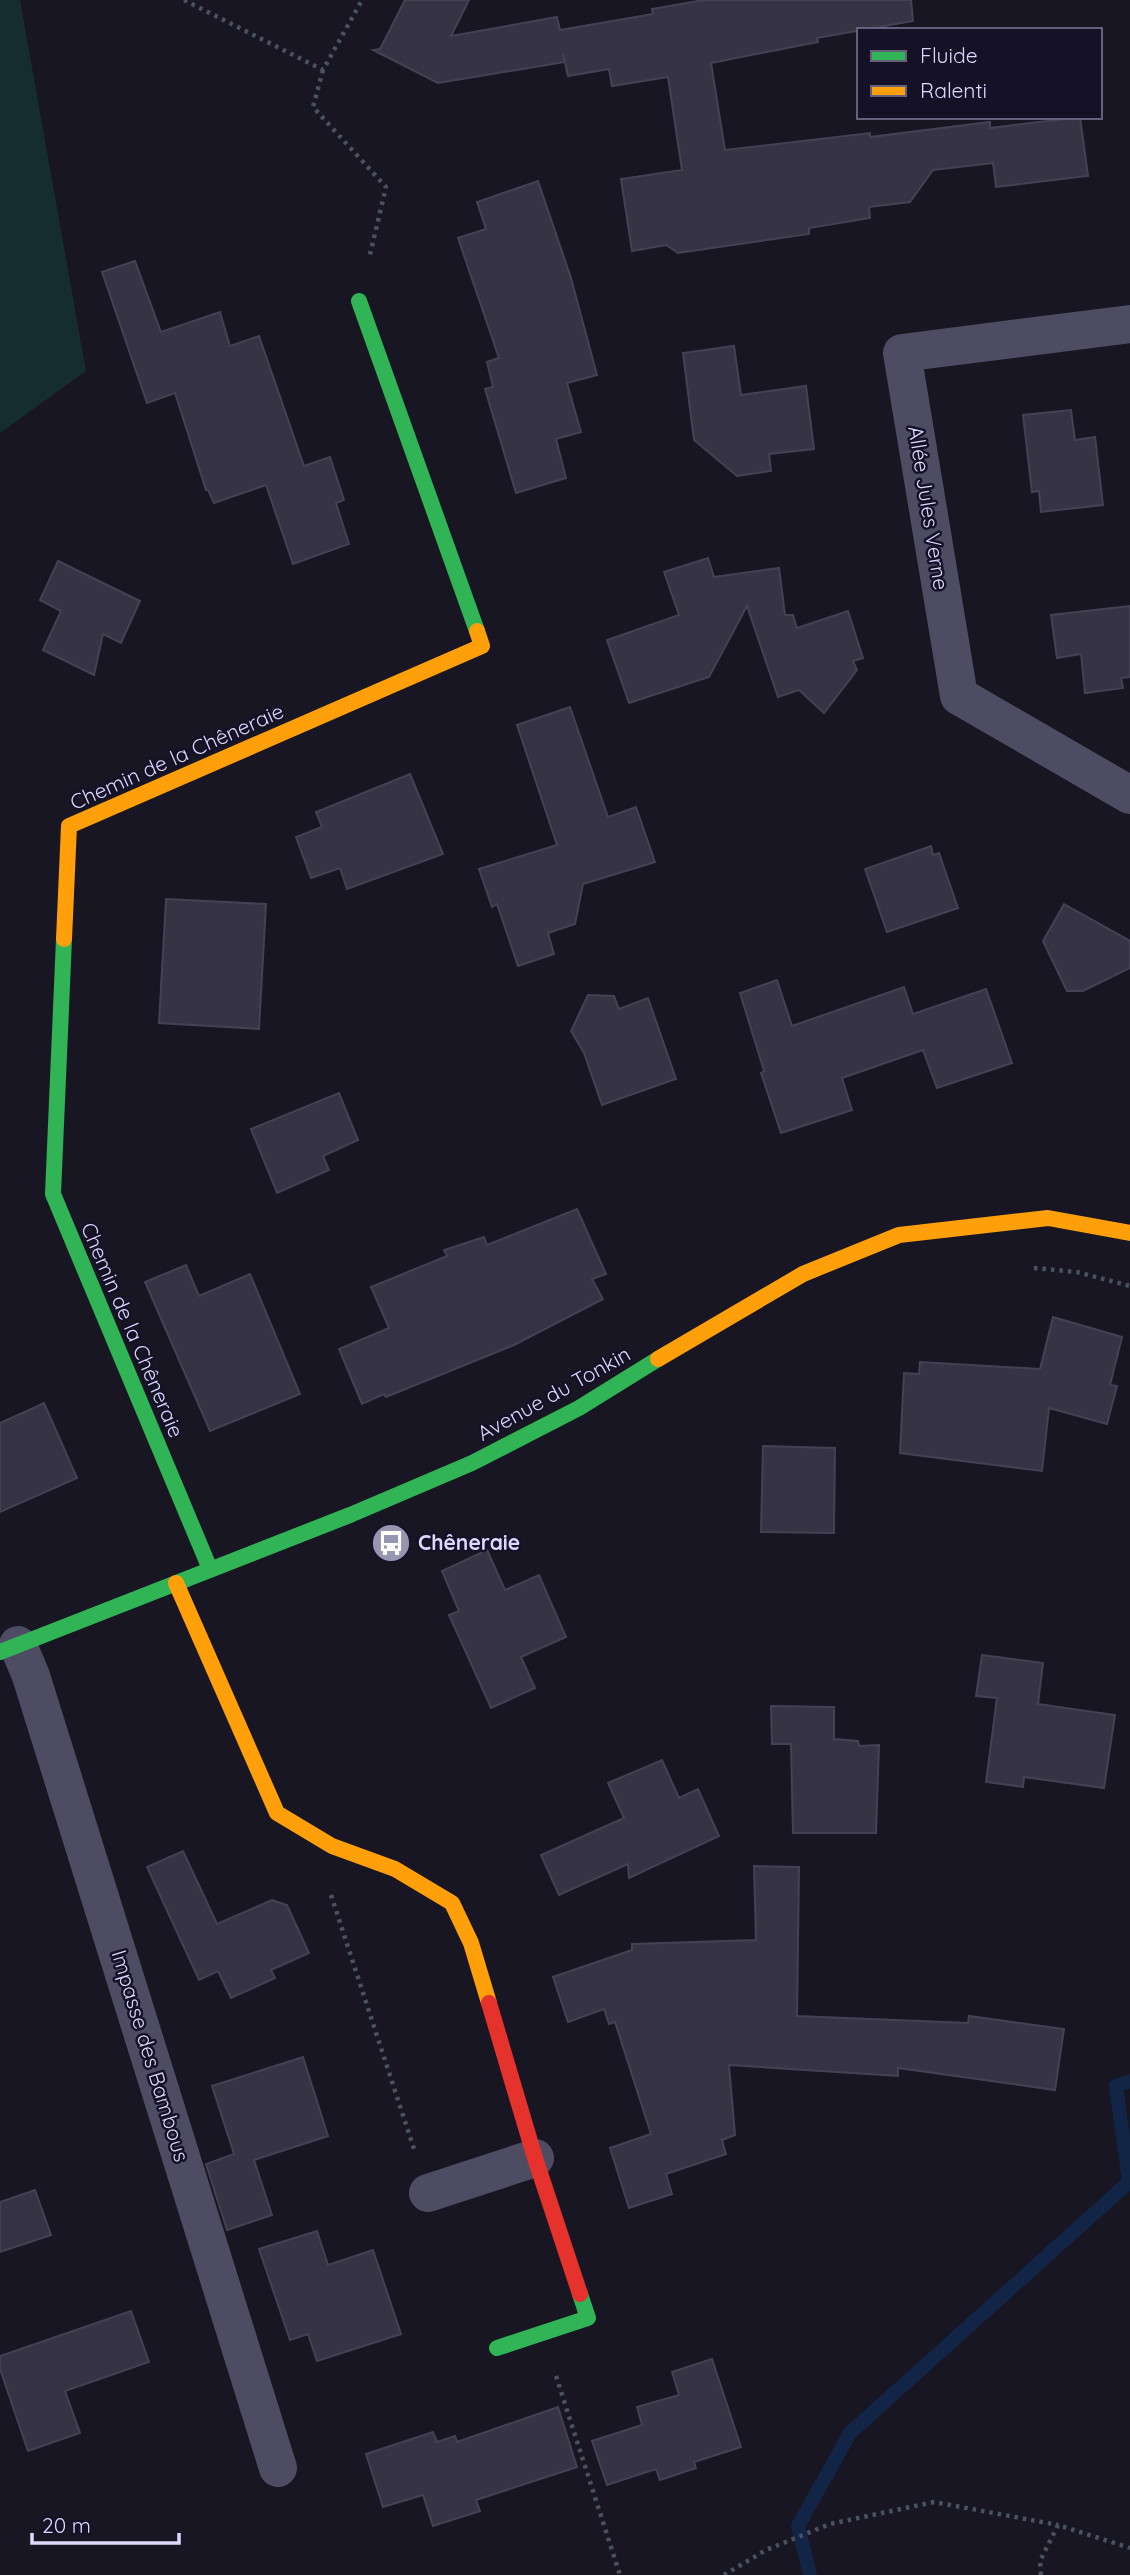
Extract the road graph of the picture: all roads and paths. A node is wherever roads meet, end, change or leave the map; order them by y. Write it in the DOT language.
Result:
graph roads {
  1 [pos="184,0"];
  2 [pos="362,0"];
  3 [pos="323,71"];
  4 [pos="359,300"];
  5 [pos="1130,324"];
  6 [pos="1130,795"];
  7 [pos="1130,1233"];
  8 [pos="210,1569"];
  9 [pos="176,1583"];
  10 [pos="9,1649"];
  11 [pos="332,1846"];
  12 [pos="535,2158"];
  13 [pos="428,2193"];
  14 [pos="541,2333"];
  15 [pos="497,2348"];
  16 [pos="278,2468"];
  17 [pos="1058,2525"];
  18 [pos="1130,2548"];
  19 [pos="621,2575"];
  20 [pos="724,2575"];
  21 [pos="1041,2575"];
  1 -- 3 [label="path"];
  2 -- 3 [label="path"];
  3 -- 4 [label="path"];
  4 -- 8 [label="street, Chemin de la Chêneraie"];
  5 -- 6 [label="street, Allée Jules Verne"];
  7 -- 8 [label="street, Avenue du Tonkin"];
  8 -- 9 [label="street, Avenue du Tonkin"];
  9 -- 10 [label="street, Avenue du Tonkin"];
  9 -- 11 [label="street"];
  10 -- 16 [label="street, Impasse des Bambous"];
  11 -- 12 [label="street"];
  11 -- 13 [label="path"];
  12 -- 13 [label="street"];
  12 -- 14 [label="street"];
  14 -- 15 [label="street"];
  14 -- 19 [label="path"];
  17 -- 18 [label="path"];
  17 -- 20 [label="path"];
  17 -- 21 [label="path"];
}
